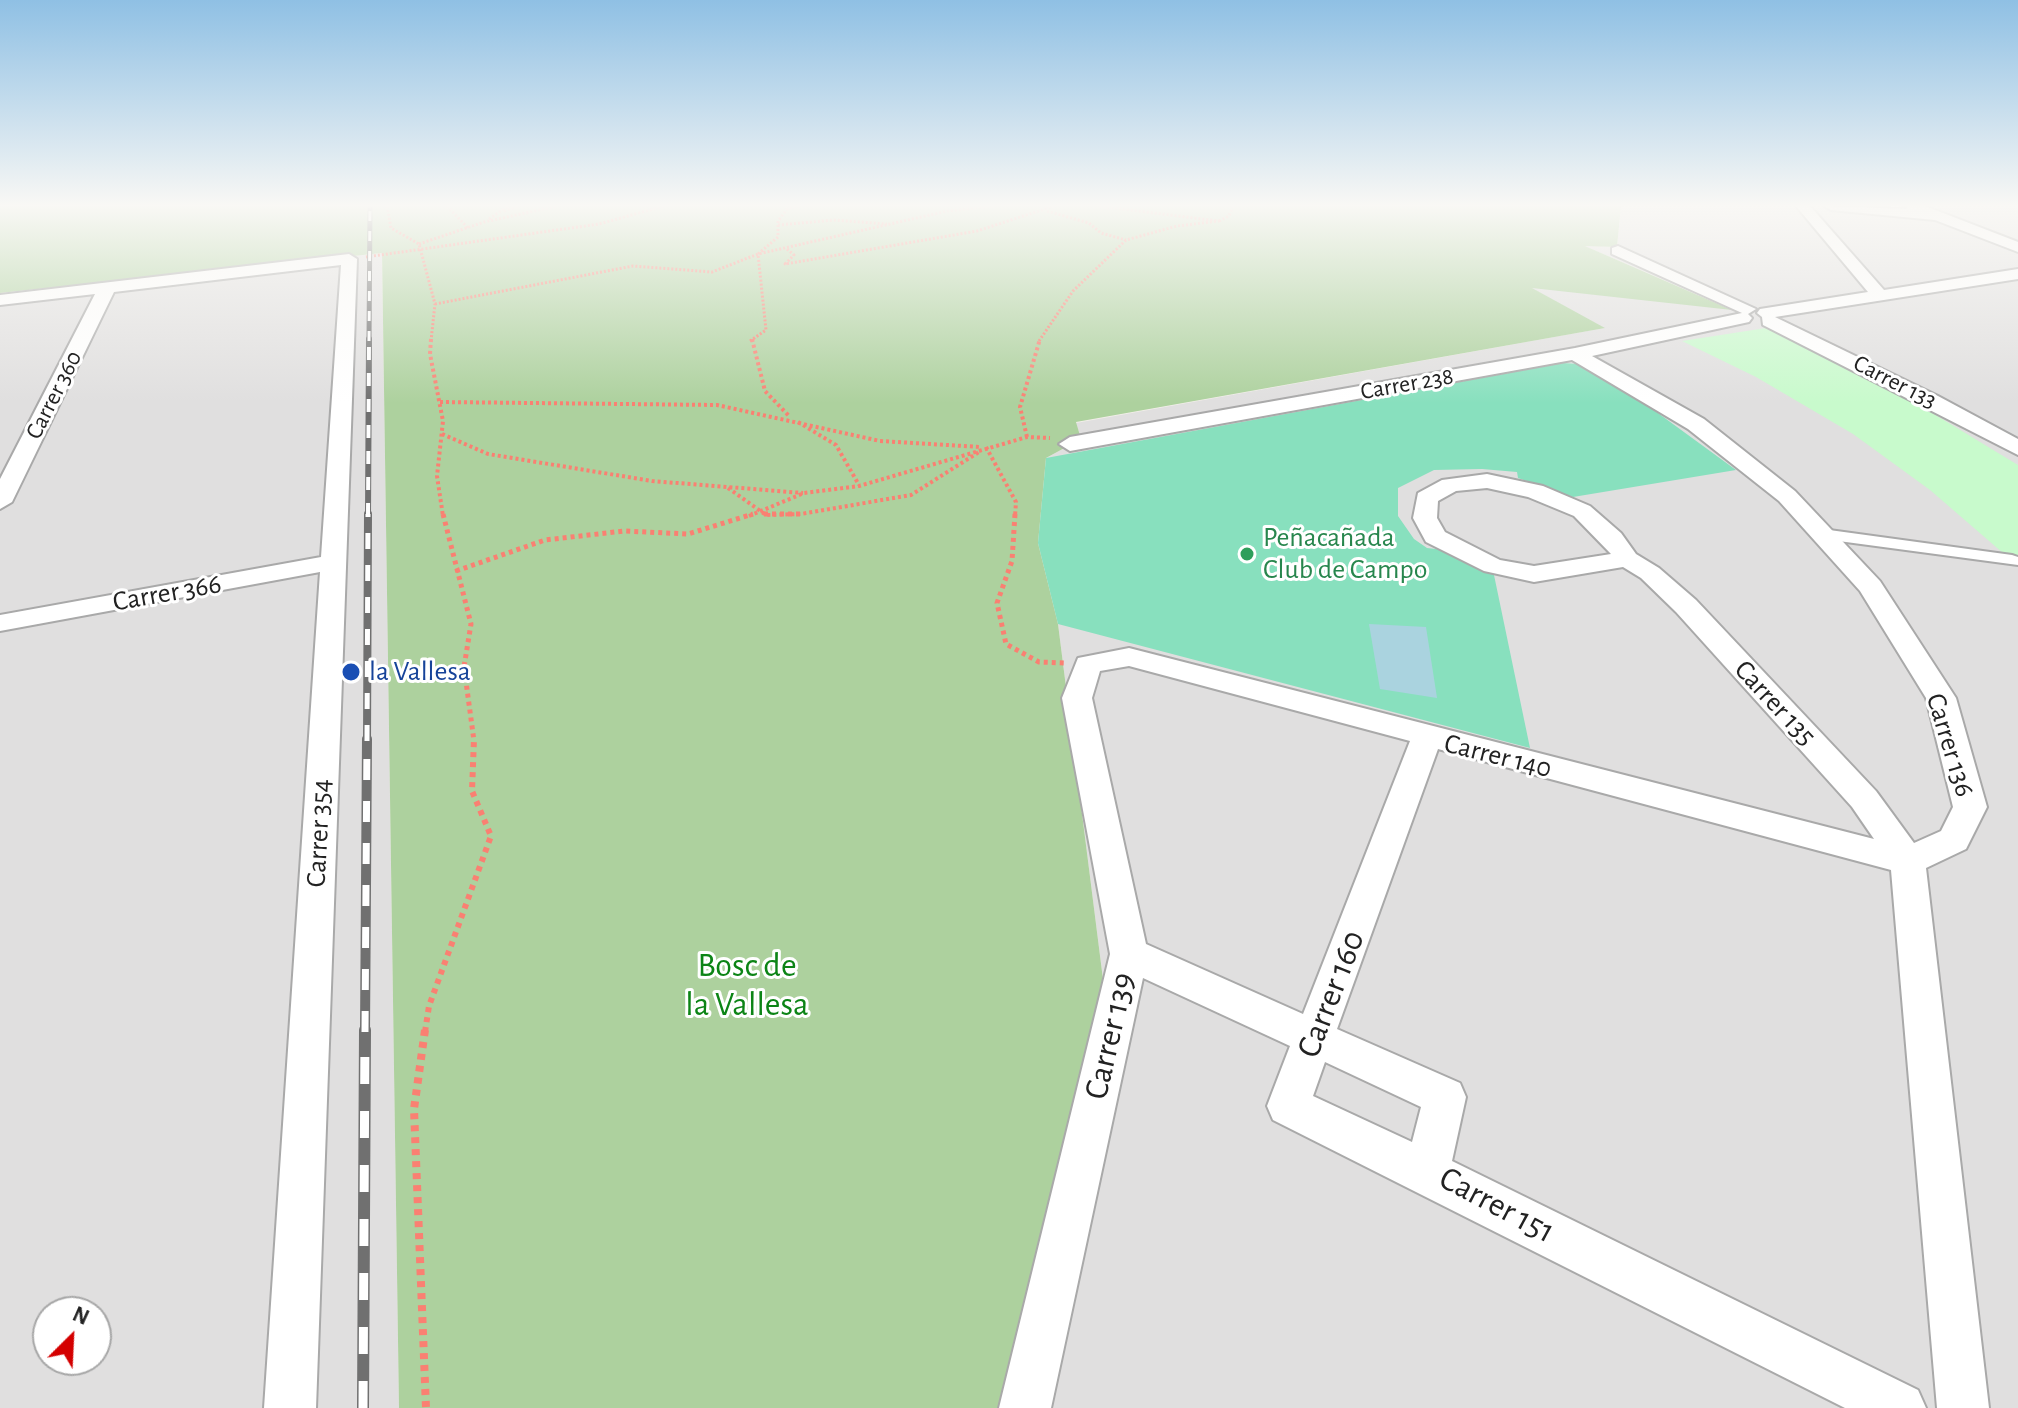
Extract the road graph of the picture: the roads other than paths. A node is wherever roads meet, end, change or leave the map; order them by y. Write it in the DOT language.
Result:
graph roads {
  1 [pos="243,272"];
  2 [pos="348,272"];
  3 [pos="1660,272"];
  4 [pos="1860,272"];
  5 [pos="2018,274"];
  6 [pos="107,288"];
  7 [pos="1880,295"];
  8 [pos="0,300"];
  9 [pos="1745,313"];
  10 [pos="1767,317"];
  11 [pos="1575,354"];
  12 [pos="1070,444"];
  13 [pos="2018,448"];
  14 [pos="0,502"];
  15 [pos="1822,534"];
  16 [pos="1627,559"];
  17 [pos="2012,561"];
  18 [pos="332,572"];
  19 [pos="0,623"];
  20 [pos="0,643"];
  21 [pos="1088,664"];
  22 [pos="1427,737"];
  23 [pos="1908,861"];
  24 [pos="1129,954"];
  25 [pos="1314,1038"];
  26 [pos="1427,1172"];
  27 [pos="290,1408"];
  28 [pos="1025,1408"];
  29 [pos="1900,1408"];
  30 [pos="1963,1408"];
  1 -- 6 [label="street, Carrer 354"];
  2 -- 18 [label="street, Carrer 354"];
  3 -- 9 [label="street"];
  4 -- 7 [label="street"];
  5 -- 7 [label="street"];
  6 -- 8 [label="street"];
  6 -- 14 [label="street, Carrer 360"];
  7 -- 10 [label="street"];
  9 -- 10 [label="street"];
  9 -- 11 [label="street, Carrer 238"];
  10 -- 13 [label="street, Carrer 133"];
  11 -- 12 [label="street, Carrer 238"];
  11 -- 15 [label="street, Carrer 136"];
  15 -- 17 [label="street"];
  15 -- 23 [label="street, Carrer 136"];
  16 -- 16 [label="street, Carrer 135"];
  16 -- 23 [label="street, Carrer 135"];
  18 -- 19 [label="street, Carrer 366"];
  18 -- 20 [label="street, Carrer 366"];
  18 -- 27 [label="street, Carrer 354"];
  21 -- 22 [label="street, Carrer 140"];
  21 -- 24 [label="street, Carrer 139"];
  22 -- 23 [label="street, Carrer 140"];
  22 -- 25 [label="street, Carrer 160"];
  23 -- 30 [label="street"];
  24 -- 25 [label="street, Carrer 151"];
  24 -- 28 [label="street, Carrer 139"];
  25 -- 26 [label="street, Carrer 151"];
  25 -- 26 [label="street, Carrer 160"];
  26 -- 29 [label="street, Carrer 151"];
}
